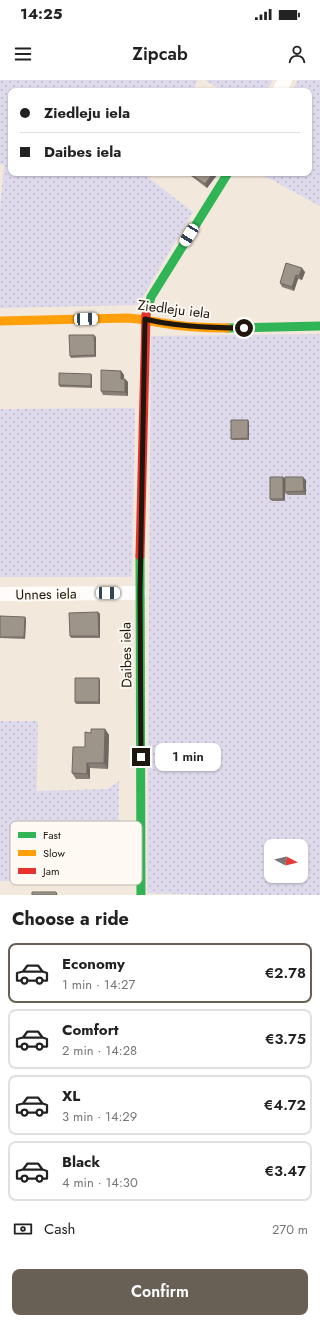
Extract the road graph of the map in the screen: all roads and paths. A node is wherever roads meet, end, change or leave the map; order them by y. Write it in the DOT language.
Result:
graph roads {
  1 [pos="226,176"];
  2 [pos="145,319"];
  3 [pos="0,321"];
  4 [pos="320,326"];
  5 [pos="140,593"];
  6 [pos="0,594"];
  7 [pos="141,821"];
  1 -- 2 [label="street, Daibes iela"];
  2 -- 3 [label="street, Ziedleju iela"];
  2 -- 4 [label="street, Ziedleju iela"];
  2 -- 5 [label="street, Daibes iela"];
  5 -- 6 [label="street, Unnes iela"];
  5 -- 7 [label="street, Daibes iela"];
}
